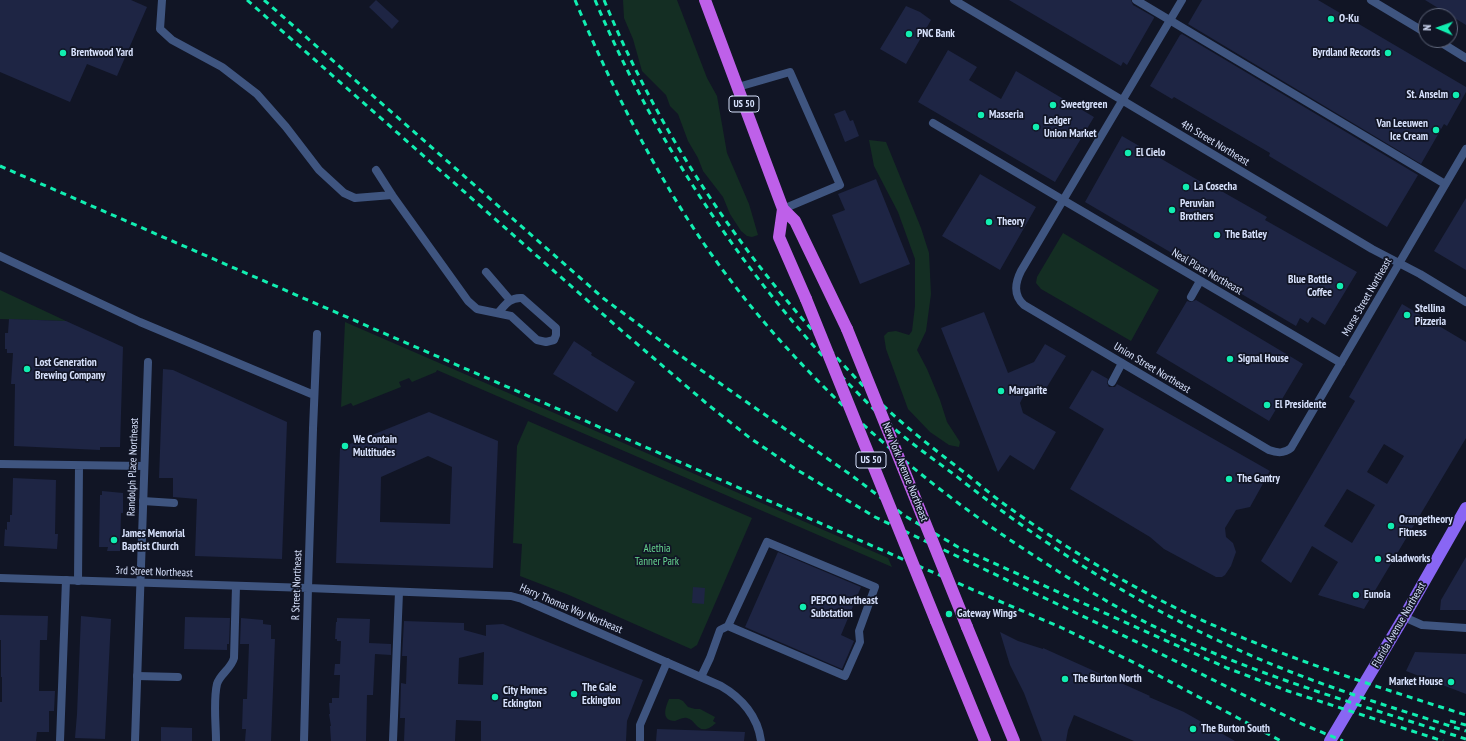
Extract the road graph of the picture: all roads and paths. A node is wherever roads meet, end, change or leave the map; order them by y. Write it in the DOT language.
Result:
graph roads {
  1 [pos="162,0"];
  2 [pos="705,0"];
  3 [pos="954,0"];
  4 [pos="1136,0"];
  5 [pos="1182,0"];
  6 [pos="1371,0"];
  7 [pos="1170,20"];
  8 [pos="1418,28"];
  9 [pos="1450,48"];
  10 [pos="1466,58"];
  11 [pos="738,87"];
  12 [pos="1122,100"];
  13 [pos="933,124"];
  14 [pos="1466,149"];
  15 [pos="376,170"];
  16 [pos="1445,184"];
  17 [pos="392,195"];
  18 [pos="1064,200"];
  19 [pos="783,209"];
  20 [pos="0,256"];
  21 [pos="1399,263"];
  22 [pos="486,272"];
  23 [pos="1200,281"];
  24 [pos="1191,297"];
  25 [pos="510,300"];
  26 [pos="1466,302"];
  27 [pos="498,313"];
  28 [pos="317,334"];
  29 [pos="148,362"];
  30 [pos="1122,363"];
  31 [pos="1341,363"];
  32 [pos="1112,382"];
  33 [pos="314,395"];
  34 [pos="1282,452"];
  35 [pos="0,464"];
  36 [pos="80,466"];
  37 [pos="144,466"];
  38 [pos="143,501"];
  39 [pos="174,502"];
  40 [pos="1466,508"];
  41 [pos="0,578"];
  42 [pos="66,580"];
  43 [pos="78,580"];
  44 [pos="140,583"];
  45 [pos="236,586"];
  46 [pos="308,588"];
  47 [pos="399,592"];
  48 [pos="1404,617"];
  49 [pos="728,626"];
  50 [pos="1466,628"];
  51 [pos="667,662"];
  52 [pos="137,676"];
  53 [pos="178,677"];
  54 [pos="700,677"];
  55 [pos="60,741"];
  56 [pos="135,741"];
  57 [pos="216,741"];
  58 [pos="304,741"];
  59 [pos="393,741"];
  60 [pos="640,741"];
  61 [pos="761,741"];
  62 [pos="985,741"];
  63 [pos="1014,741"];
  64 [pos="1330,741"];
  1 -- 17 [label="street"];
  2 -- 11 [label="highway, New York Avenue Northeast / US 50"];
  3 -- 12 [label="street, 4th Street Northeast"];
  4 -- 7 [label="street"];
  5 -- 7 [label="street"];
  6 -- 8 [label="street"];
  7 -- 12 [label="street"];
  7 -- 16 [label="street"];
  9 -- 10 [label="street"];
  11 -- 19 [label="highway, New York Avenue Northeast / US 50"];
  11 -- 19 [label="street"];
  12 -- 18 [label="street"];
  12 -- 21 [label="street, 4th Street Northeast"];
  13 -- 18 [label="street, Neal Place Northeast"];
  14 -- 16 [label="street, Morse Street Northeast"];
  15 -- 17 [label="street"];
  16 -- 21 [label="street, Morse Street Northeast"];
  17 -- 27 [label="street"];
  18 -- 23 [label="street, Neal Place Northeast"];
  18 -- 30 [label="street, Union Street Northeast"];
  19 -- 62 [label="highway, New York Avenue Northeast / US 50, bridge"];
  19 -- 63 [label="highway, New York Avenue Northeast / US 50, bridge"];
  20 -- 33 [label="street"];
  21 -- 26 [label="street, 4th Street Northeast"];
  21 -- 31 [label="street, Morse Street Northeast"];
  22 -- 25 [label="street"];
  23 -- 24 [label="street"];
  23 -- 31 [label="street, Neal Place Northeast"];
  25 -- 27 [label="street"];
  25 -- 27 [label="street"];
  28 -- 33 [label="street, R Street Northeast"];
  29 -- 37 [label="street, Randolph Place Northeast"];
  30 -- 32 [label="street"];
  30 -- 34 [label="street, Union Street Northeast"];
  31 -- 34 [label="street, Morse Street Northeast"];
  33 -- 46 [label="street, R Street Northeast"];
  35 -- 36 [label="street"];
  36 -- 37 [label="street"];
  36 -- 43 [label="street"];
  37 -- 38 [label="street, Randolph Place Northeast"];
  38 -- 39 [label="street"];
  38 -- 44 [label="street, Randolph Place Northeast"];
  40 -- 48 [label="main road, Florida Avenue Northeast"];
  41 -- 42 [label="street, 3rd Street Northeast"];
  42 -- 43 [label="street, 3rd Street Northeast"];
  42 -- 55 [label="street"];
  43 -- 44 [label="street, 3rd Street Northeast"];
  44 -- 45 [label="street, 3rd Street Northeast"];
  44 -- 52 [label="street, Randolph Place Northeast"];
  45 -- 46 [label="street, 3rd Street Northeast"];
  45 -- 57 [label="street"];
  46 -- 47 [label="street, Harry Thomas Way Northeast"];
  46 -- 58 [label="street, R Street Northeast"];
  47 -- 51 [label="street, Harry Thomas Way Northeast"];
  47 -- 59 [label="street"];
  48 -- 50 [label="street"];
  48 -- 64 [label="main road, Florida Avenue Northeast"];
  49 -- 49 [label="street"];
  49 -- 54 [label="street"];
  51 -- 54 [label="street, Harry Thomas Way Northeast"];
  51 -- 60 [label="street"];
  52 -- 53 [label="street"];
  52 -- 56 [label="street, Randolph Place Northeast"];
  54 -- 61 [label="street, Harry Thomas Way Northeast"];
}
